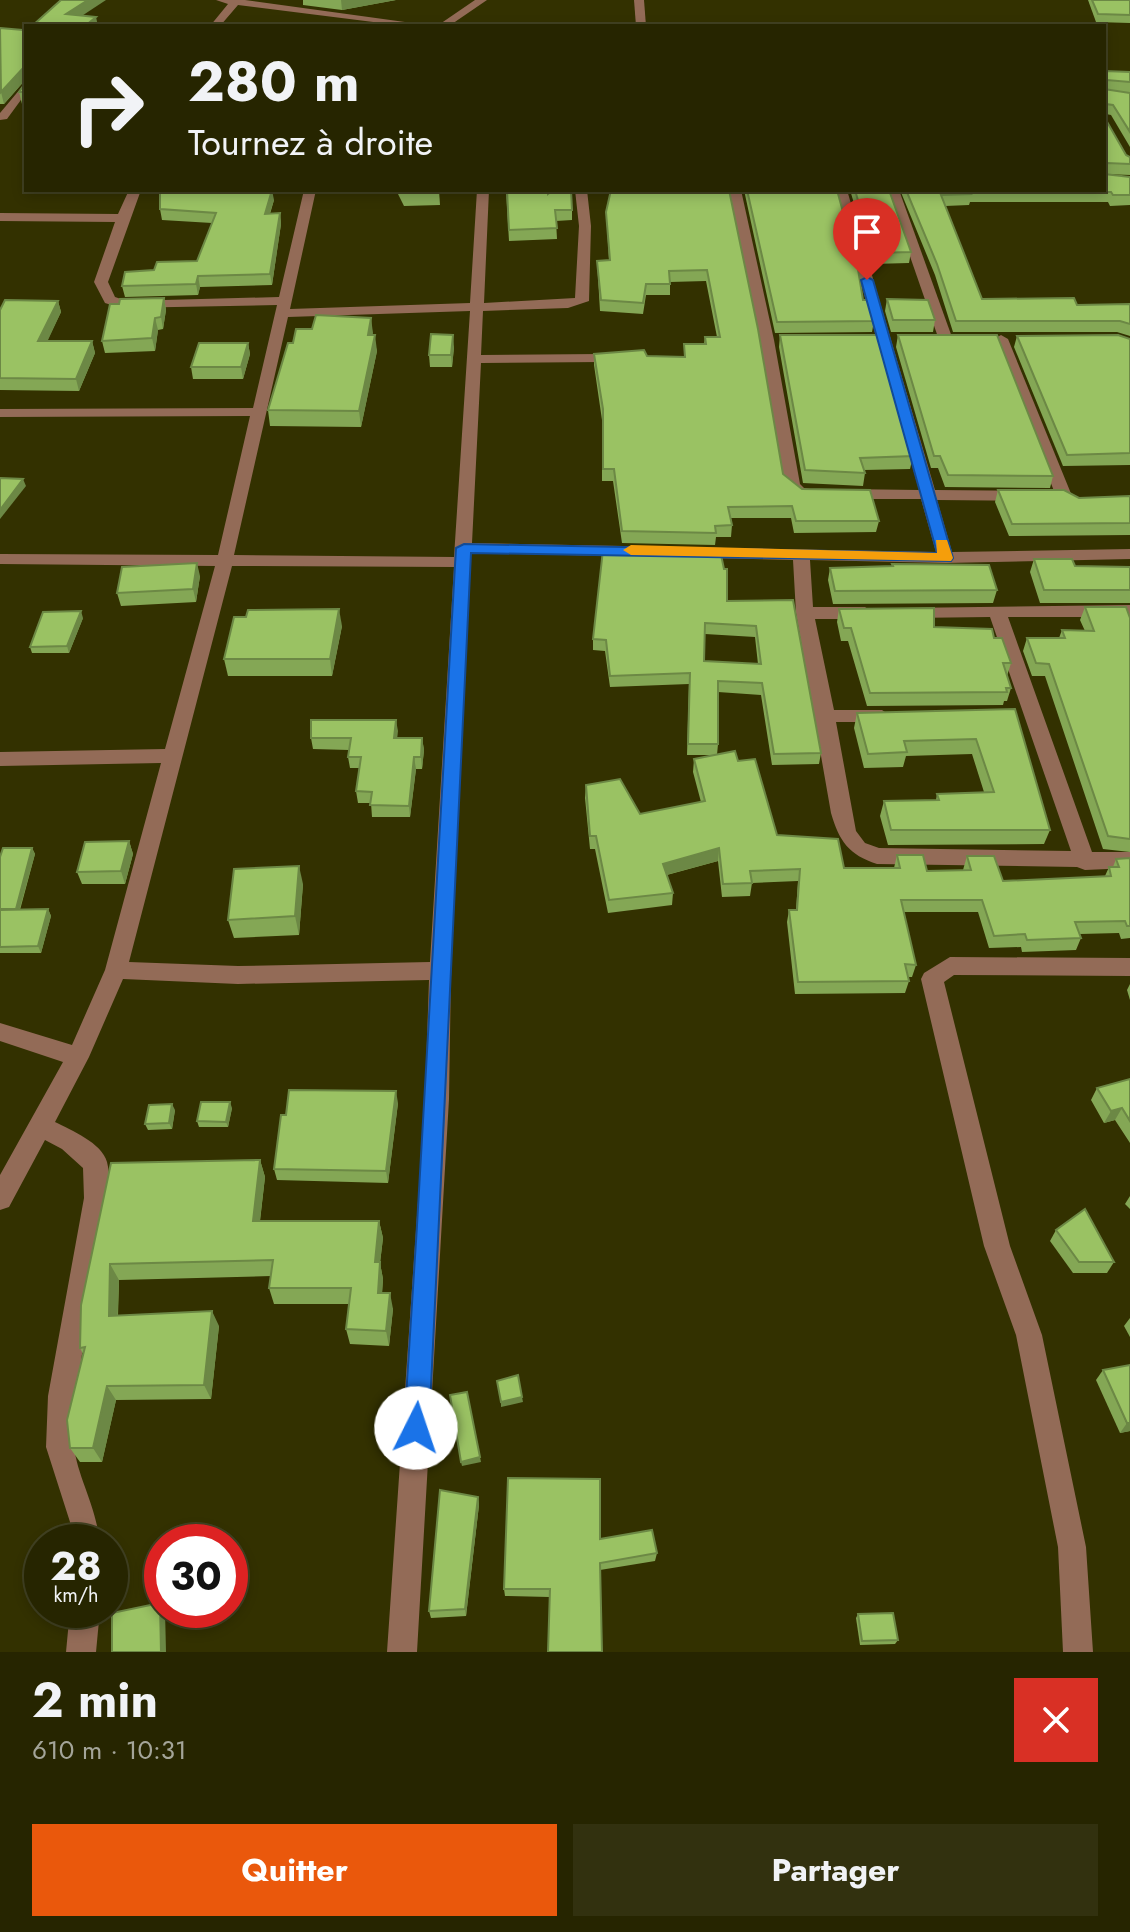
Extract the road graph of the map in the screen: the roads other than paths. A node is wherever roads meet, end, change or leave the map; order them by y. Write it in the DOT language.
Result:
graph roads {
  1 [pos="221,0"];
  2 [pos="482,0"];
  3 [pos="639,0"];
  4 [pos="235,2"];
  5 [pos="217,24"];
  6 [pos="413,24"];
  7 [pos="445,24"];
  8 [pos="641,24"];
  9 [pos="24,88"];
  10 [pos="3,117"];
  11 [pos="134,192"];
  12 [pos="310,192"];
  13 [pos="483,192"];
  14 [pos="581,192"];
  15 [pos="736,192"];
  16 [pos="842,192"];
  17 [pos="894,192"];
  18 [pos="0,217"];
  19 [pos="122,218"];
  20 [pos="282,307"];
  21 [pos="479,307"];
  22 [pos="1002,339"];
  23 [pos="945,340"];
  24 [pos="601,358"];
  25 [pos="473,359"];
  26 [pos="258,412"];
  27 [pos="0,413"];
  28 [pos="929,496"];
  29 [pos="1130,554"];
  30 [pos="462,555"];
  31 [pos="801,555"];
  32 [pos="946,558"];
  33 [pos="0,559"];
  34 [pos="225,560"];
  35 [pos="1130,611"];
  36 [pos="997,612"];
  37 [pos="805,613"];
  38 [pos="906,715"];
  39 [pos="826,716"];
  40 [pos="171,756"];
  41 [pos="0,759"];
  42 [pos="1130,860"];
  43 [pos="1085,862"];
  44 [pos="1130,967"];
  45 [pos="116,970"];
  46 [pos="440,971"];
  47 [pos="0,1032"];
  48 [pos="78,1057"];
  49 [pos="42,1127"];
  50 [pos="0,1199"];
  51 [pos="84,1524"];
  52 [pos="83,1628"];
  53 [pos="81,1652"];
  54 [pos="402,1652"];
  55 [pos="1078,1652"];
  1 -- 4 [label="street"];
  2 -- 7 [label="street"];
  3 -- 8 [label="street"];
  4 -- 5 [label="street"];
  4 -- 6 [label="street"];
  9 -- 10 [label="street"];
  11 -- 19 [label="street"];
  12 -- 20 [label="street"];
  13 -- 21 [label="street"];
  14 -- 21 [label="street"];
  15 -- 28 [label="street"];
  16 -- 28 [label="street"];
  17 -- 23 [label="street"];
  18 -- 19 [label="street"];
  19 -- 20 [label="street"];
  20 -- 21 [label="street"];
  20 -- 26 [label="street"];
  21 -- 25 [label="street"];
  22 -- 28 [label="street"];
  24 -- 25 [label="street"];
  25 -- 30 [label="street"];
  26 -- 27 [label="street"];
  26 -- 34 [label="street"];
  28 -- 32 [label="street"];
  29 -- 32 [label="street"];
  30 -- 31 [label="street"];
  30 -- 34 [label="street"];
  30 -- 46 [label="street"];
  31 -- 32 [label="street"];
  31 -- 37 [label="street"];
  33 -- 34 [label="street"];
  34 -- 40 [label="street"];
  35 -- 36 [label="street"];
  36 -- 37 [label="street"];
  36 -- 43 [label="street"];
  37 -- 39 [label="street"];
  38 -- 39 [label="street"];
  39 -- 43 [label="street"];
  40 -- 41 [label="street"];
  40 -- 45 [label="street"];
  42 -- 43 [label="street"];
  44 -- 55 [label="street"];
  45 -- 46 [label="street"];
  45 -- 48 [label="street"];
  46 -- 54 [label="street"];
  47 -- 48 [label="street"];
  48 -- 49 [label="street"];
  49 -- 50 [label="street"];
  49 -- 51 [label="street"];
  52 -- 53 [label="street"];
}
